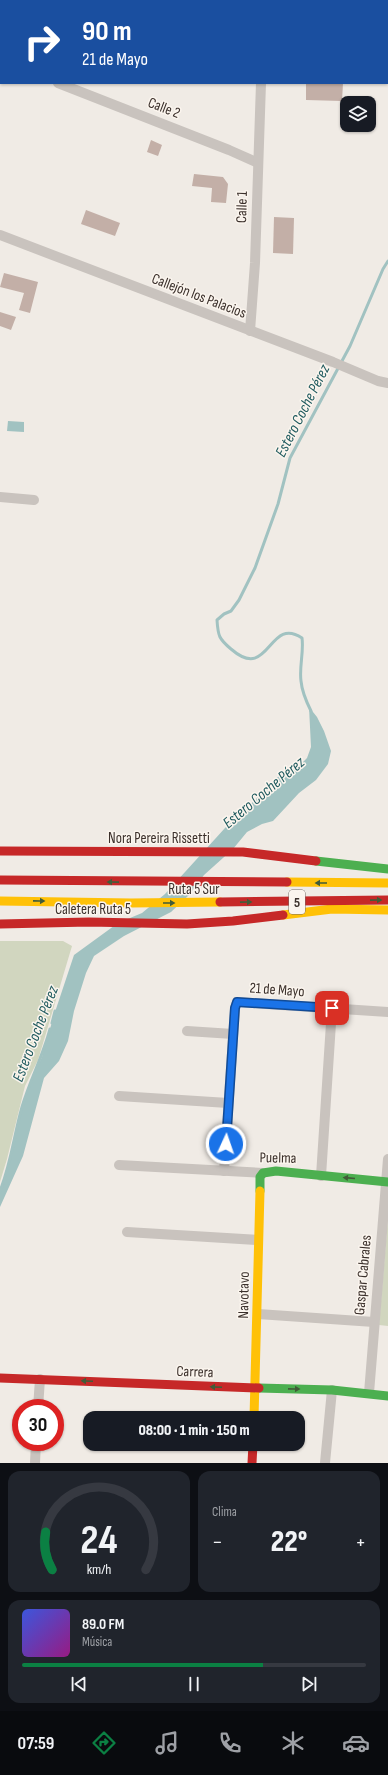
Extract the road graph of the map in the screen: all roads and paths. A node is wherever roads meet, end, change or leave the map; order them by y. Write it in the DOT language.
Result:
graph roads {
  1 [pos="61,84"];
  2 [pos="261,84"];
  3 [pos="258,163"];
  4 [pos="0,235"];
  5 [pos="250,332"];
  6 [pos="388,384"];
  7 [pos="0,497"];
  8 [pos="34,500"];
  9 [pos="0,851"];
  10 [pos="388,869"];
  11 [pos="0,880"];
  12 [pos="388,883"];
  13 [pos="388,900"];
  14 [pos="0,901"];
  15 [pos="388,910"];
  16 [pos="0,924"];
  17 [pos="332,1008"];
  18 [pos="388,1012"];
  19 [pos="188,1031"];
  20 [pos="233,1034"];
  21 [pos="119,1096"];
  22 [pos="228,1102"];
  23 [pos="388,1159"];
  24 [pos="119,1165"];
  25 [pos="224,1171"];
  26 [pos="263,1173"];
  27 [pos="321,1176"];
  28 [pos="387,1182"];
  29 [pos="127,1232"];
  30 [pos="258,1240"];
  31 [pos="258,1314"];
  32 [pos="374,1322"];
  33 [pos="0,1378"];
  34 [pos="40,1379"];
  35 [pos="255,1388"];
  36 [pos="332,1390"];
  37 [pos="369,1393"];
  38 [pos="388,1396"];
  39 [pos="39,1399"];
  40 [pos="254,1411"];
  41 [pos="36,1451"];
  42 [pos="253,1451"];
  43 [pos="35,1463"];
  44 [pos="252,1463"];
  45 [pos="325,1463"];
  1 -- 3 [label="street, Calle 2"];
  2 -- 3 [label="street, Calle 1"];
  3 -- 5 [label="street, Calle 1"];
  4 -- 5 [label="street, Callejón los Palacios"];
  5 -- 6 [label="street, Callejón los Palacios"];
  7 -- 8 [label="street"];
  9 -- 10 [label="main road, Nora Pereira Rissetti"];
  12 -- 11 [label="main road, Ruta 5 Sur / 5, one-way"];
  14 -- 13 [label="main road, Ruta 5 Sur / 5, one-way"];
  15 -- 16 [label="main road, Caletera Ruta 5"];
  17 -- 18 [label="street, 21 de Mayo"];
  17 -- 20 [label="street, 21 de Mayo"];
  17 -- 27 [label="street"];
  19 -- 20 [label="street"];
  20 -- 22 [label="street"];
  21 -- 22 [label="street"];
  22 -- 25 [label="street"];
  23 -- 28 [label="street, Gaspar Cabrales"];
  24 -- 25 [label="street, Puelma"];
  25 -- 26 [label="street, Puelma"];
  26 -- 27 [label="main road, Puelma"];
  26 -- 30 [label="main road, Navotavo"];
  28 -- 27 [label="main road, Puelma, one-way"];
  28 -- 32 [label="street, Gaspar Cabrales"];
  29 -- 30 [label="street"];
  30 -- 31 [label="main road, Navotavo"];
  31 -- 32 [label="street"];
  31 -- 35 [label="main road, Navotavo"];
  32 -- 37 [label="street, Gaspar Cabrales"];
  33 -- 34 [label="main road, Carrera"];
  35 -- 34 [label="main road, Carrera, one-way"];
  34 -- 39 [label="street"];
  35 -- 36 [label="main road, Carrera, one-way"];
  35 -- 40 [label="main road, Navotavo"];
  36 -- 37 [label="main road, Carrera"];
  36 -- 45 [label="street"];
  37 -- 38 [label="main road, Carrera"];
  41 -- 43 [label="street"];
  42 -- 44 [label="main road"];
}
